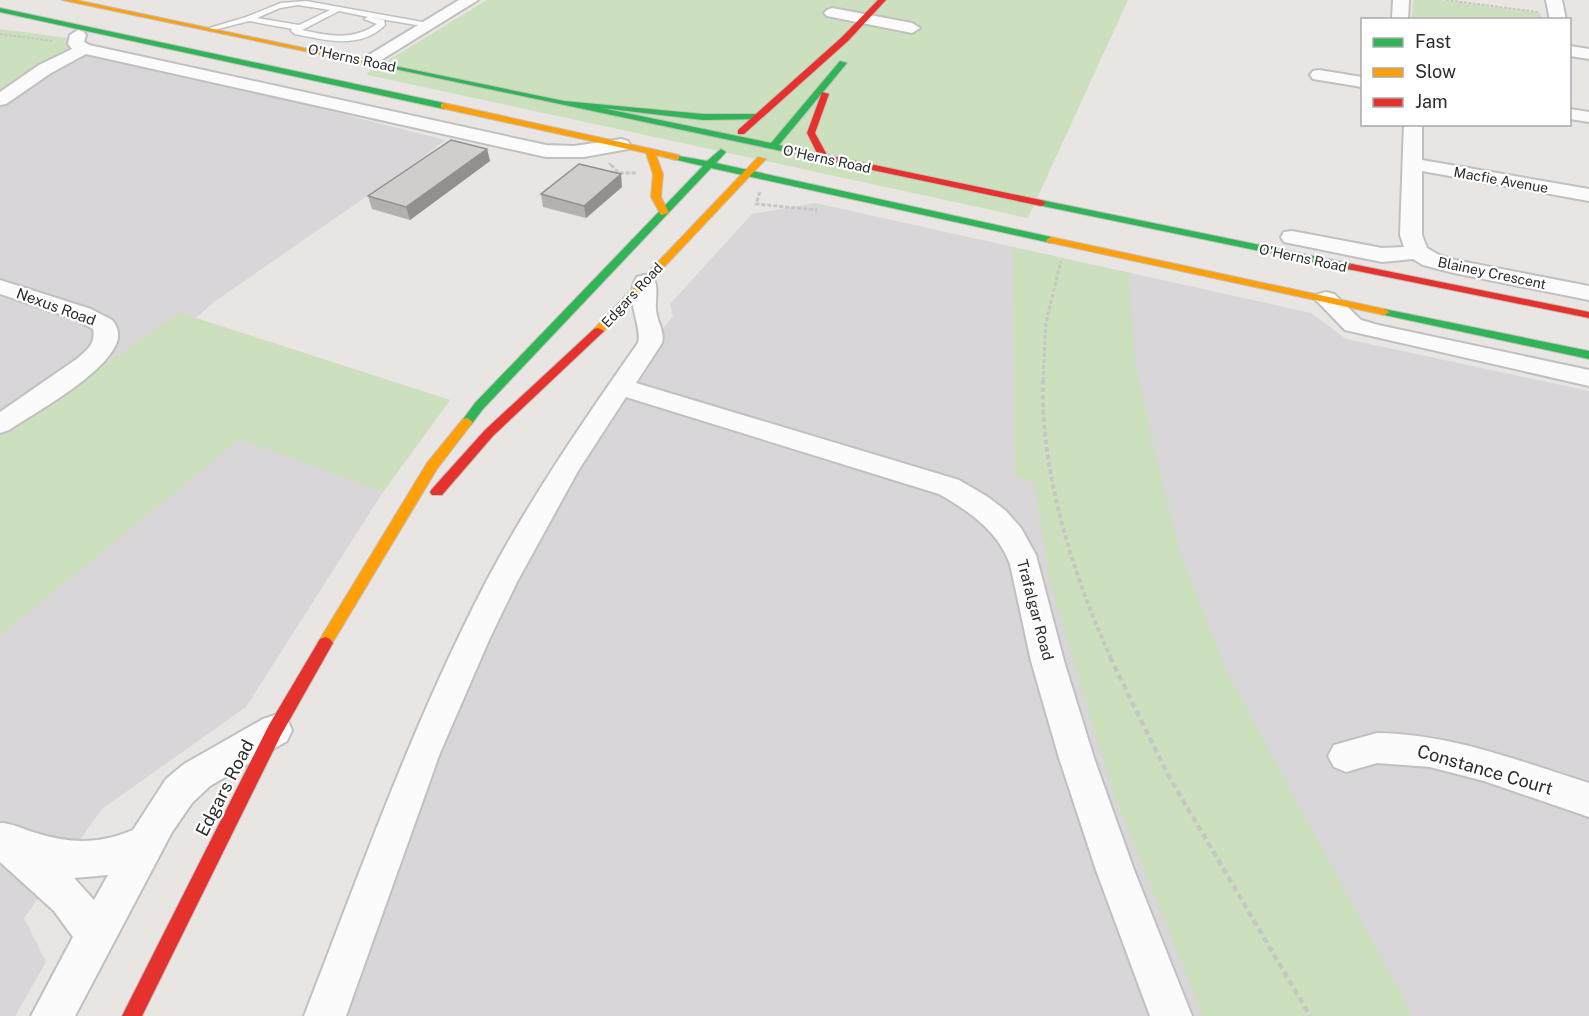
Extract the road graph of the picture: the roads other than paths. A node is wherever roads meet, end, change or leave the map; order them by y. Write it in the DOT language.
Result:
graph roads {
  1 [pos="66,0"];
  2 [pos="470,0"];
  3 [pos="882,0"];
  4 [pos="896,0"];
  5 [pos="1401,0"];
  6 [pos="1554,0"];
  7 [pos="0,10"];
  8 [pos="335,10"];
  9 [pos="832,13"];
  10 [pos="1400,18"];
  11 [pos="1558,18"];
  12 [pos="249,19"];
  13 [pos="870,21"];
  14 [pos="428,25"];
  15 [pos="81,27"];
  16 [pos="912,28"];
  17 [pos="210,29"];
  18 [pos="298,30"];
  19 [pos="275,42"];
  20 [pos="84,49"];
  21 [pos="1571,51"];
  22 [pos="1589,54"];
  23 [pos="367,60"];
  24 [pos="1361,76"];
  25 [pos="830,78"];
  26 [pos="1361,82"];
  27 [pos="0,100"];
  28 [pos="550,100"];
  29 [pos="1571,108"];
  30 [pos="1589,111"];
  31 [pos="1571,114"];
  32 [pos="758,117"];
  33 [pos="1589,117"];
  34 [pos="1413,126"];
  35 [pos="734,139"];
  36 [pos="621,145"];
  37 [pos="772,147"];
  38 [pos="650,151"];
  39 [pos="824,158"];
  40 [pos="709,164"];
  41 [pos="1413,164"];
  42 [pos="748,173"];
  43 [pos="847,195"];
  44 [pos="1589,195"];
  45 [pos="746,196"];
  46 [pos="786,197"];
  47 [pos="720,202"];
  48 [pos="664,213"];
  49 [pos="1292,237"];
  50 [pos="1417,252"];
  51 [pos="645,282"];
  52 [pos="0,287"];
  53 [pos="1589,292"];
  54 [pos="1326,300"];
  55 [pos="1589,315"];
  56 [pos="1589,355"];
  57 [pos="1589,378"];
  58 [pos="621,387"];
  59 [pos="0,424"];
  60 [pos="361,583"];
  61 [pos="275,730"];
  62 [pos="1346,756"];
  63 [pos="1589,800"];
  64 [pos="1,839"];
  65 [pos="146,843"];
  66 [pos="96,935"];
  67 [pos="52,1016"];
  68 [pos="132,1016"];
  69 [pos="324,1016"];
  70 [pos="1172,1016"];
  1 -- 17 [label="main road, O'Herns Road"];
  2 -- 14 [label="street"];
  3 -- 13 [label="main road, Edgars Road"];
  4 -- 13 [label="main road, Edgars Road"];
  5 -- 10 [label="street"];
  6 -- 11 [label="street"];
  7 -- 15 [label="main road, O'Herns Road"];
  8 -- 12 [label="lane"];
  8 -- 14 [label="lane"];
  8 -- 18 [label="lane"];
  8 -- 18 [label="lane"];
  9 -- 13 [label="street"];
  12 -- 17 [label="lane"];
  12 -- 18 [label="lane"];
  13 -- 16 [label="street"];
  13 -- 25 [label="main road, Edgars Road"];
  13 -- 32 [label="main road, Edgars Road"];
  14 -- 23 [label="street"];
  15 -- 20 [label="street"];
  15 -- 36 [label="main road, O'Herns Road"];
  17 -- 19 [label="main road, O'Herns Road"];
  18 -- 19 [label="lane"];
  19 -- 23 [label="main road, O'Herns Road"];
  20 -- 27 [label="street"];
  20 -- 36 [label="street, O'Herns Road"];
  21 -- 22 [label="street"];
  23 -- 28 [label="main road, O'Herns Road"];
  24 -- 26 [label="street"];
  25 -- 37 [label="main road, Edgars Road"];
  25 -- 39 [label="main road"];
  28 -- 32 [label="main road"];
  28 -- 35 [label="main road, O'Herns Road"];
  29 -- 30 [label="street"];
  31 -- 33 [label="street"];
  32 -- 35 [label="main road, Edgars Road"];
  34 -- 41 [label="street, Blainey Crescent"];
  35 -- 37 [label="main road, O'Herns Road"];
  35 -- 40 [label="main road, Edgars Road"];
  36 -- 38 [label="main road, O'Herns Road"];
  37 -- 39 [label="main road, O'Herns Road"];
  37 -- 42 [label="main road, Edgars Road"];
  38 -- 40 [label="main road, O'Herns Road"];
  38 -- 48 [label="main road"];
  39 -- 55 [label="main road, O'Herns Road"];
  40 -- 42 [label="main road, O'Herns Road"];
  40 -- 48 [label="main road, Edgars Road"];
  41 -- 44 [label="street, Macfie Avenue"];
  41 -- 50 [label="street, Blainey Crescent"];
  42 -- 43 [label="main road, O'Herns Road"];
  42 -- 47 [label="main road, Edgars Road"];
  43 -- 46 [label="main road"];
  43 -- 54 [label="main road, O'Herns Road"];
  45 -- 47 [label="main road"];
  47 -- 51 [label="main road, Edgars Road"];
  48 -- 60 [label="main road, Edgars Road"];
  49 -- 50 [label="street"];
  50 -- 53 [label="street, Blainey Crescent"];
  51 -- 58 [label="street"];
  51 -- 60 [label="main road, Edgars Road"];
  52 -- 59 [label="street, Nexus Road"];
  54 -- 56 [label="main road, O'Herns Road"];
  54 -- 57 [label="street"];
  58 -- 69 [label="street"];
  58 -- 70 [label="street, Trafalgar Road"];
  60 -- 61 [label="main road, Edgars Road"];
  61 -- 65 [label="street"];
  61 -- 68 [label="main road, Edgars Road"];
  62 -- 63 [label="street, Constance Court"];
  64 -- 65 [label="street"];
  64 -- 66 [label="street"];
  65 -- 66 [label="street"];
  66 -- 67 [label="street"];
}
